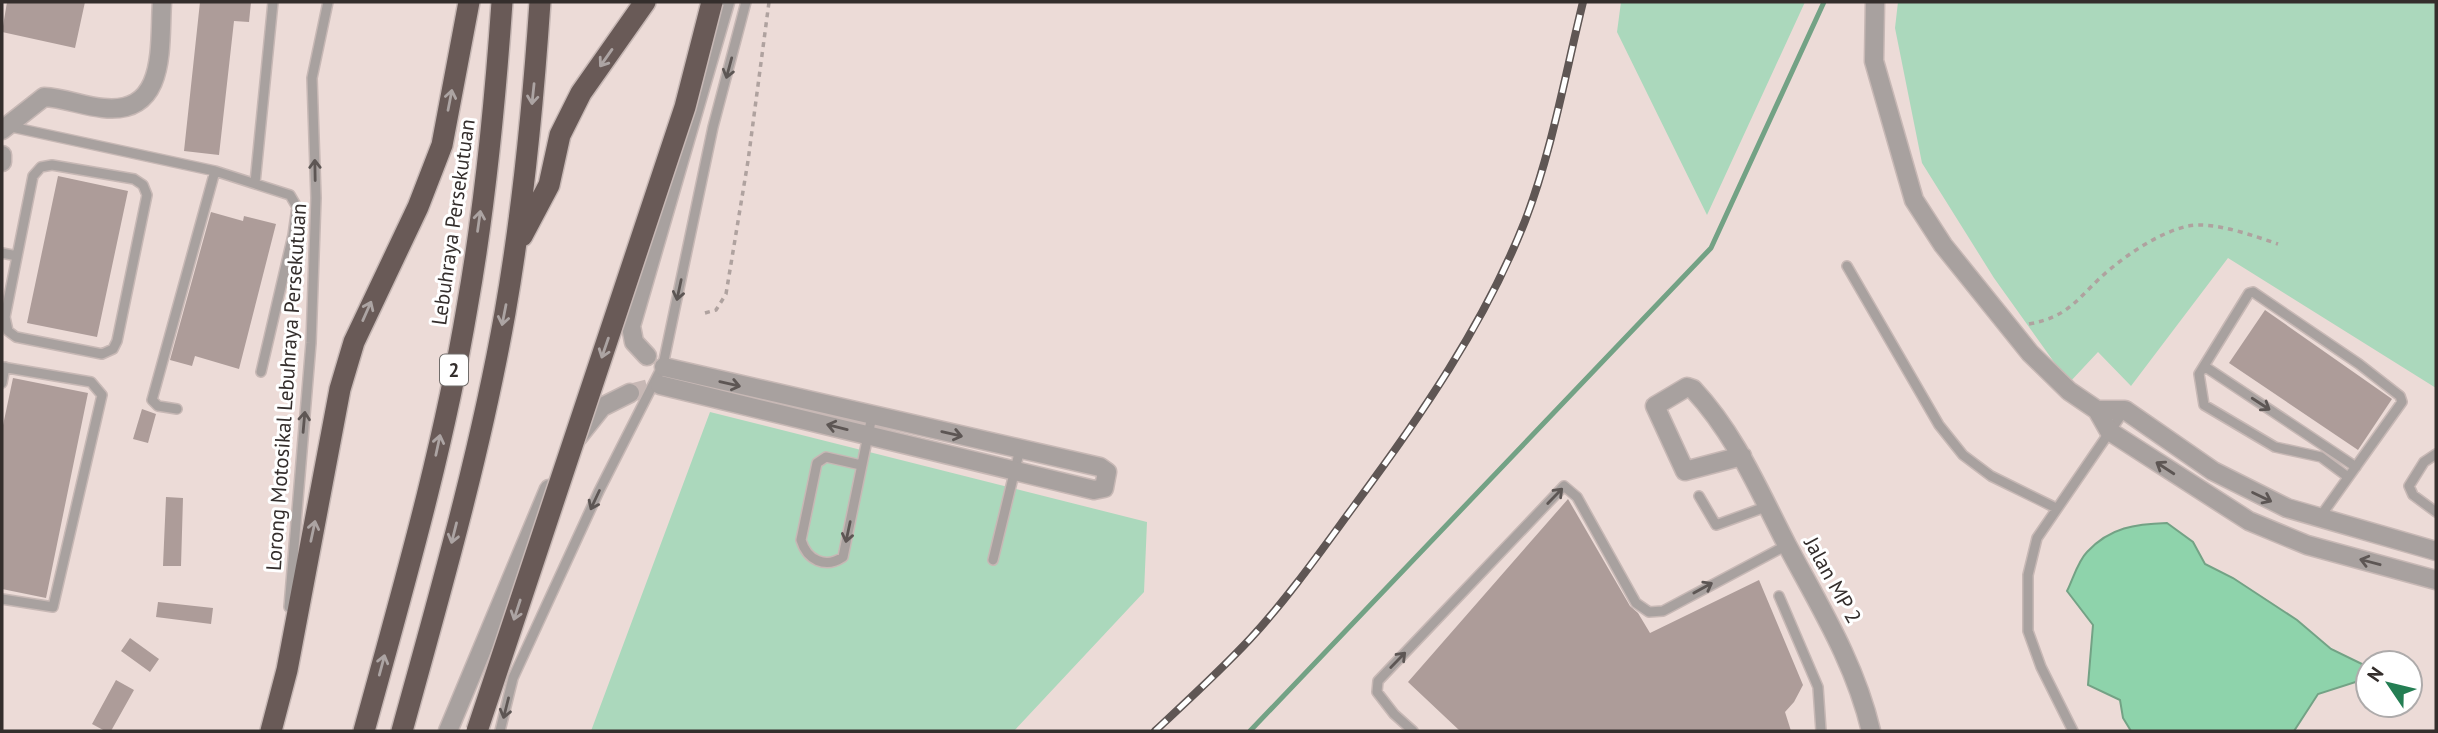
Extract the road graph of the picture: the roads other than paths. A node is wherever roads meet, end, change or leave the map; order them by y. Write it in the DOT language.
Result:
graph roads {
  1 [pos="162,2"];
  2 [pos="273,2"];
  3 [pos="328,2"];
  4 [pos="469,2"];
  5 [pos="502,2"];
  6 [pos="540,2"];
  7 [pos="645,2"];
  8 [pos="712,2"];
  9 [pos="725,2"];
  10 [pos="746,2"];
  11 [pos="1875,2"];
  12 [pos="3,128"];
  13 [pos="2,155"];
  14 [pos="2,162"];
  15 [pos="215,171"];
  16 [pos="254,183"];
  17 [pos="516,248"];
  18 [pos="2,253"];
  19 [pos="17,256"];
  20 [pos="1847,266"];
  21 [pos="647,356"];
  22 [pos="2204,366"];
  23 [pos="3,367"];
  24 [pos="664,367"];
  25 [pos="261,372"];
  26 [pos="2,383"];
  27 [pos="660,385"];
  28 [pos="630,393"];
  29 [pos="177,410"];
  30 [pos="2097,410"];
  31 [pos="2125,410"];
  32 [pos="872,416"];
  33 [pos="2109,431"];
  34 [pos="867,435"];
  35 [pos="1020,449"];
  36 [pos="2436,454"];
  37 [pos="1742,456"];
  38 [pos="861,465"];
  39 [pos="2356,467"];
  40 [pos="1015,470"];
  41 [pos="2348,477"];
  42 [pos="1699,496"];
  43 [pos="1768,506"];
  44 [pos="2056,508"];
  45 [pos="2436,512"];
  46 [pos="2320,517"];
  47 [pos="1787,545"];
  48 [pos="2436,551"];
  49 [pos="2436,559"];
  50 [pos="993,560"];
  51 [pos="2433,579"];
  52 [pos="1779,596"];
  53 [pos="2,599"];
  54 [pos="261,731"];
  55 [pos="271,731"];
  56 [pos="364,731"];
  57 [pos="402,731"];
  58 [pos="448,731"];
  59 [pos="477,731"];
  60 [pos="500,731"];
  61 [pos="1413,731"];
  62 [pos="1821,731"];
  63 [pos="1871,731"];
  64 [pos="2073,731"];
  1 -- 12 [label="street"];
  2 -- 16 [label="lane"];
  54 -- 3 [label="lane, Lorong Motosikal Lebuhraya Persekutuan, one-way"];
  55 -- 4 [label="highway, one-way"];
  56 -- 5 [label="highway, Lebuhraya Persekutuan / 2, one-way"];
  6 -- 17 [label="highway, 2, one-way"];
  7 -- 17 [label="highway, one-way"];
  8 -- 59 [label="highway, one-way, bridge"];
  9 -- 21 [label="street"];
  10 -- 60 [label="lane, one-way"];
  11 -- 30 [label="street"];
  12 -- 15 [label="lane"];
  13 -- 14 [label="street"];
  15 -- 16 [label="lane"];
  15 -- 29 [label="lane"];
  16 -- 25 [label="lane"];
  17 -- 57 [label="highway, 2, one-way"];
  18 -- 19 [label="lane"];
  19 -- 19 [label="lane"];
  20 -- 44 [label="lane"];
  22 -- 39 [label="lane, one-way"];
  22 -- 39 [label="lane"];
  22 -- 41 [label="lane"];
  23 -- 26 [label="lane"];
  23 -- 53 [label="lane"];
  24 -- 32 [label="street, one-way"];
  34 -- 27 [label="street, one-way"];
  28 -- 58 [label="street"];
  30 -- 31 [label="street"];
  30 -- 33 [label="street"];
  31 -- 33 [label="lane"];
  31 -- 46 [label="street, one-way"];
  32 -- 34 [label="lane"];
  32 -- 35 [label="street, one-way"];
  33 -- 44 [label="lane"];
  51 -- 33 [label="street, one-way"];
  34 -- 38 [label="lane"];
  34 -- 40 [label="street"];
  35 -- 40 [label="lane"];
  35 -- 40 [label="street"];
  36 -- 45 [label="lane"];
  37 -- 37 [label="street, Jalan MP 2"];
  37 -- 43 [label="street, Jalan MP 2"];
  38 -- 38 [label="lane, one-way"];
  39 -- 41 [label="lane"];
  40 -- 50 [label="lane"];
  41 -- 46 [label="lane"];
  42 -- 43 [label="lane"];
  43 -- 47 [label="street, Jalan MP 2"];
  44 -- 64 [label="lane"];
  46 -- 48 [label="street"];
  61 -- 47 [label="lane, one-way"];
  47 -- 63 [label="street, Jalan MP 2"];
  49 -- 51 [label="street"];
  52 -- 62 [label="lane"];
}
